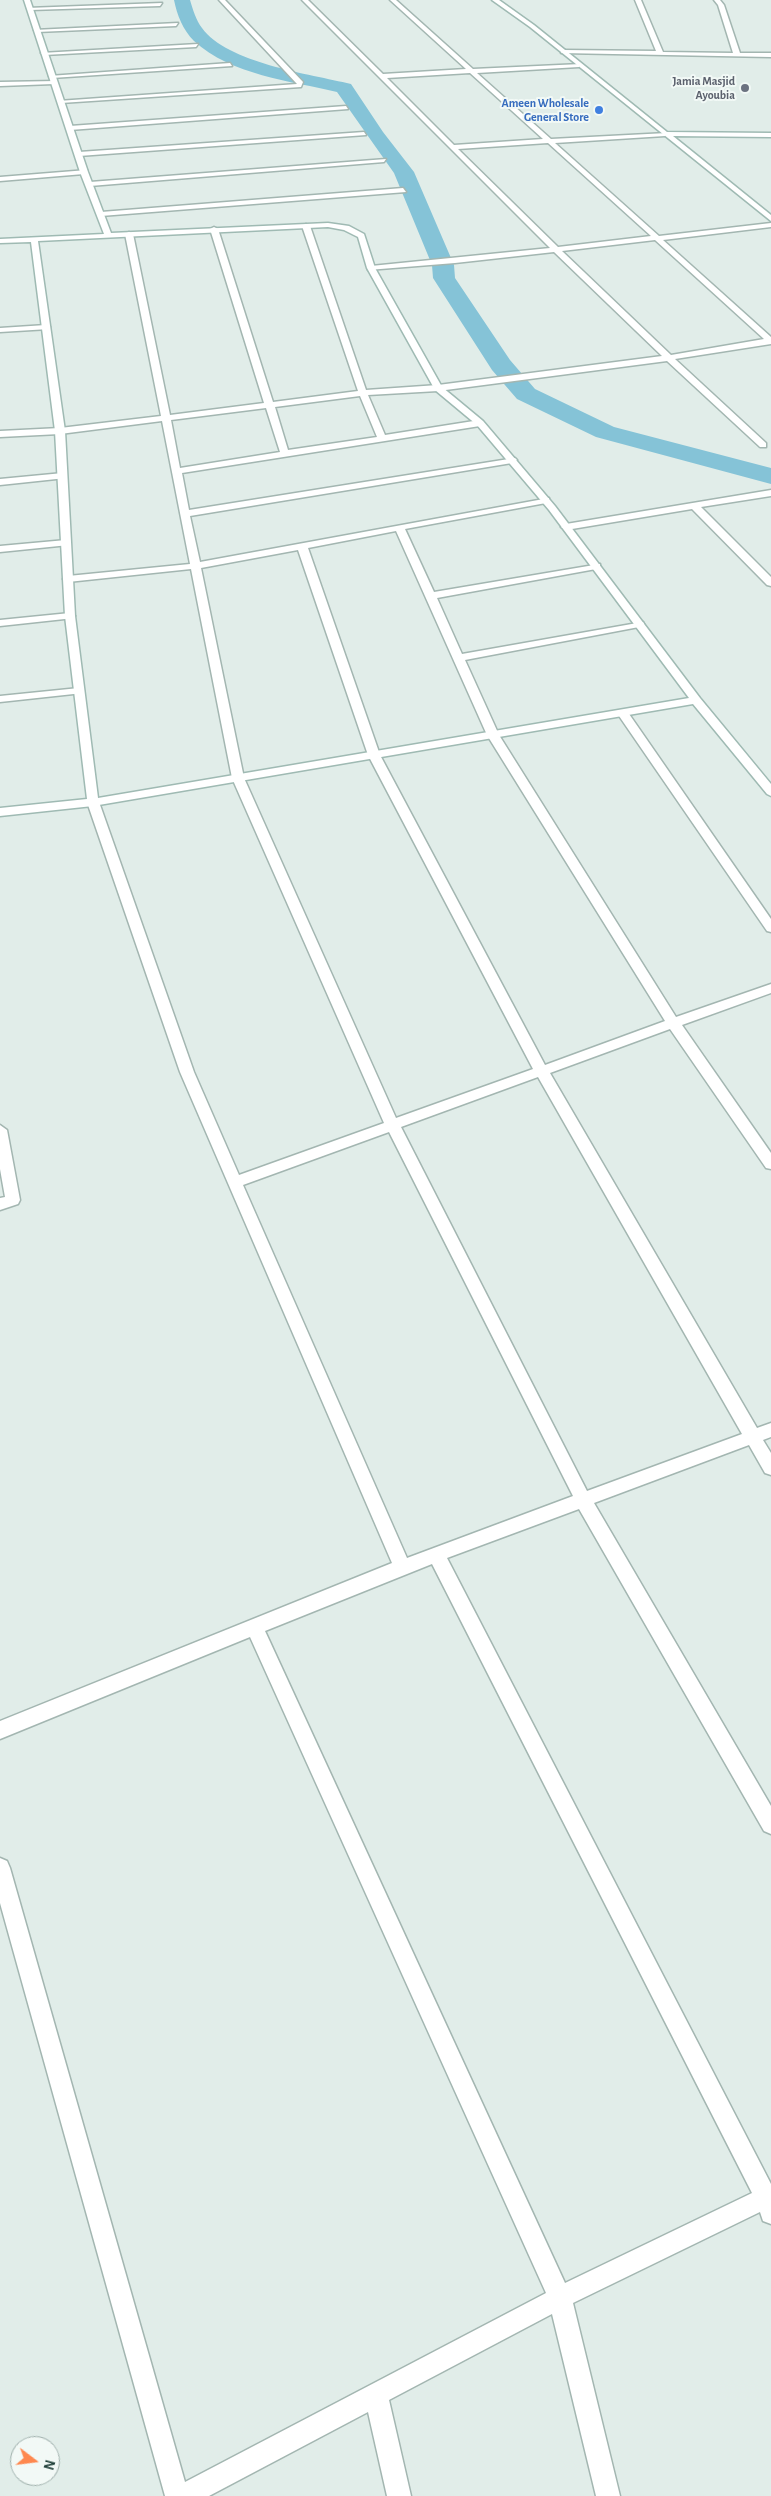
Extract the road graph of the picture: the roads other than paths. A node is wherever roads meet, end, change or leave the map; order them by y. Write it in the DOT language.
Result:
graph roads {
  1 [pos="27,0"];
  2 [pos="222,0"];
  3 [pos="305,0"];
  4 [pos="393,0"];
  5 [pos="495,0"];
  6 [pos="638,0"];
  7 [pos="717,0"];
  8 [pos="160,4"];
  9 [pos="30,8"];
  10 [pos="176,24"];
  11 [pos="37,30"];
  12 [pos="196,45"];
  13 [pos="563,52"];
  14 [pos="44,53"];
  15 [pos="660,53"];
  16 [pos="737,54"];
  17 [pos="771,55"];
  18 [pos="230,65"];
  19 [pos="579,65"];
  20 [pos="471,71"];
  21 [pos="382,76"];
  22 [pos="53,79"];
  23 [pos="0,84"];
  24 [pos="60,101"];
  25 [pos="346,108"];
  26 [pos="70,128"];
  27 [pos="364,134"];
  28 [pos="665,134"];
  29 [pos="771,135"];
  30 [pos="549,141"];
  31 [pos="453,147"];
  32 [pos="79,154"];
  33 [pos="384,160"];
  34 [pos="84,172"];
  35 [pos="0,179"];
  36 [pos="90,184"];
  37 [pos="403,190"];
  38 [pos="100,214"];
  39 [pos="771,219"];
  40 [pos="771,225"];
  41 [pos="306,226"];
  42 [pos="214,230"];
  43 [pos="129,234"];
  44 [pos="108,235"];
  45 [pos="656,237"];
  46 [pos="34,239"];
  47 [pos="0,241"];
  48 [pos="555,249"];
  49 [pos="371,268"];
  50 [pos="46,327"];
  51 [pos="0,330"];
  52 [pos="771,340"];
  53 [pos="667,358"];
  54 [pos="438,388"];
  55 [pos="363,393"];
  56 [pos="271,405"];
  57 [pos="166,418"];
  58 [pos="480,423"];
  59 [pos="60,431"];
  60 [pos="0,434"];
  61 [pos="382,438"];
  62 [pos="763,445"];
  63 [pos="285,454"];
  64 [pos="512,460"];
  65 [pos="176,471"];
  66 [pos="63,476"];
  67 [pos="0,482"];
  68 [pos="771,493"];
  69 [pos="546,500"];
  70 [pos="693,505"];
  71 [pos="185,514"];
  72 [pos="566,526"];
  73 [pos="400,528"];
  74 [pos="66,543"];
  75 [pos="302,546"];
  76 [pos="0,549"];
  77 [pos="196,566"];
  78 [pos="596,566"];
  79 [pos="68,579"];
  80 [pos="771,583"];
  81 [pos="431,596"];
  82 [pos="70,616"];
  83 [pos="0,623"];
  84 [pos="639,624"];
  85 [pos="458,658"];
  86 [pos="79,691"];
  87 [pos="0,699"];
  88 [pos="696,700"];
  89 [pos="622,713"];
  90 [pos="493,735"];
  91 [pos="374,755"];
  92 [pos="238,778"];
  93 [pos="771,792"];
  94 [pos="93,802"];
  95 [pos="0,812"];
  96 [pos="771,928"];
  97 [pos="771,988"];
  98 [pos="674,1023"];
  99 [pos="541,1070"];
  100 [pos="392,1124"];
  101 [pos="0,1130"];
  102 [pos="771,1164"];
  103 [pos="235,1182"];
  104 [pos="0,1204"];
  105 [pos="771,1430"];
  106 [pos="751,1437"];
  107 [pos="771,1468"];
  108 [pos="583,1500"];
  109 [pos="436,1554"];
  110 [pos="402,1567"];
  111 [pos="254,1627"];
  112 [pos="0,1730"];
  113 [pos="771,1824"];
  114 [pos="0,1868"];
  115 [pos="769,2202"];
  116 [pos="560,2298"];
  117 [pos="376,2395"];
  118 [pos="177,2496"];
  119 [pos="184,2496"];
  120 [pos="398,2496"];
  121 [pos="608,2496"];
  1 -- 9 [label="street"];
  2 -- 24 [label="street"];
  3 -- 21 [label="street"];
  4 -- 20 [label="street"];
  5 -- 13 [label="street"];
  6 -- 15 [label="street"];
  7 -- 16 [label="street"];
  8 -- 9 [label="street"];
  9 -- 11 [label="street"];
  10 -- 11 [label="street"];
  11 -- 14 [label="street"];
  12 -- 14 [label="street"];
  13 -- 15 [label="street"];
  13 -- 19 [label="street"];
  14 -- 22 [label="street"];
  15 -- 16 [label="street"];
  16 -- 17 [label="street"];
  18 -- 22 [label="street"];
  19 -- 20 [label="street"];
  19 -- 28 [label="street"];
  20 -- 21 [label="street"];
  20 -- 30 [label="street"];
  21 -- 31 [label="street"];
  22 -- 23 [label="street"];
  22 -- 24 [label="street"];
  24 -- 26 [label="street"];
  25 -- 26 [label="street"];
  26 -- 32 [label="street"];
  27 -- 32 [label="street"];
  28 -- 29 [label="street"];
  28 -- 30 [label="street"];
  28 -- 39 [label="street"];
  30 -- 31 [label="street"];
  30 -- 45 [label="street"];
  31 -- 48 [label="street"];
  32 -- 34 [label="street"];
  33 -- 36 [label="street"];
  34 -- 35 [label="street"];
  34 -- 36 [label="street"];
  36 -- 38 [label="street"];
  37 -- 38 [label="street"];
  38 -- 44 [label="street"];
  40 -- 45 [label="street"];
  41 -- 42 [label="street"];
  41 -- 49 [label="street"];
  41 -- 55 [label="street"];
  42 -- 43 [label="street"];
  42 -- 56 [label="street"];
  43 -- 44 [label="street"];
  43 -- 57 [label="street"];
  44 -- 46 [label="street"];
  45 -- 48 [label="street"];
  45 -- 52 [label="street"];
  46 -- 47 [label="street"];
  46 -- 50 [label="street"];
  48 -- 49 [label="street"];
  48 -- 53 [label="street"];
  49 -- 54 [label="street"];
  50 -- 51 [label="street"];
  50 -- 59 [label="street"];
  52 -- 53 [label="street"];
  53 -- 54 [label="street"];
  53 -- 62 [label="street"];
  54 -- 55 [label="street"];
  54 -- 58 [label="street"];
  55 -- 56 [label="street"];
  55 -- 61 [label="street"];
  56 -- 57 [label="street"];
  56 -- 63 [label="street"];
  57 -- 59 [label="street"];
  57 -- 65 [label="street"];
  58 -- 61 [label="street"];
  58 -- 64 [label="street"];
  59 -- 60 [label="street"];
  59 -- 66 [label="street"];
  61 -- 63 [label="street"];
  63 -- 65 [label="street"];
  64 -- 69 [label="street"];
  64 -- 71 [label="street"];
  65 -- 71 [label="street"];
  66 -- 67 [label="street"];
  66 -- 74 [label="street"];
  68 -- 70 [label="street"];
  69 -- 72 [label="street"];
  69 -- 73 [label="street"];
  70 -- 72 [label="street"];
  70 -- 80 [label="street"];
  71 -- 77 [label="street"];
  72 -- 78 [label="street"];
  73 -- 75 [label="street"];
  73 -- 81 [label="street"];
  74 -- 76 [label="street"];
  74 -- 79 [label="street"];
  75 -- 77 [label="street"];
  75 -- 91 [label="street"];
  77 -- 79 [label="street"];
  77 -- 92 [label="street"];
  78 -- 81 [label="street"];
  78 -- 84 [label="street"];
  79 -- 82 [label="street"];
  81 -- 85 [label="street"];
  82 -- 83 [label="street"];
  82 -- 86 [label="street"];
  84 -- 85 [label="street"];
  84 -- 88 [label="street"];
  85 -- 90 [label="street"];
  86 -- 87 [label="street"];
  86 -- 94 [label="street"];
  88 -- 89 [label="street"];
  88 -- 93 [label="street"];
  89 -- 90 [label="street"];
  89 -- 96 [label="street"];
  90 -- 91 [label="street"];
  90 -- 98 [label="street"];
  91 -- 92 [label="street"];
  91 -- 99 [label="street"];
  92 -- 94 [label="street"];
  92 -- 100 [label="street"];
  94 -- 95 [label="street"];
  94 -- 103 [label="street"];
  97 -- 98 [label="street"];
  98 -- 99 [label="street"];
  98 -- 102 [label="street"];
  99 -- 100 [label="street"];
  99 -- 106 [label="street"];
  100 -- 103 [label="street"];
  100 -- 108 [label="street"];
  101 -- 104 [label="street"];
  103 -- 110 [label="street"];
  105 -- 106 [label="street"];
  106 -- 107 [label="street"];
  106 -- 108 [label="street"];
  108 -- 109 [label="street"];
  108 -- 113 [label="street"];
  109 -- 110 [label="street"];
  109 -- 115 [label="street"];
  110 -- 111 [label="street"];
  111 -- 112 [label="street"];
  111 -- 116 [label="street"];
  114 -- 118 [label="street"];
  115 -- 116 [label="street"];
  116 -- 117 [label="street"];
  116 -- 121 [label="street"];
  117 -- 119 [label="street"];
  117 -- 120 [label="street"];
}
